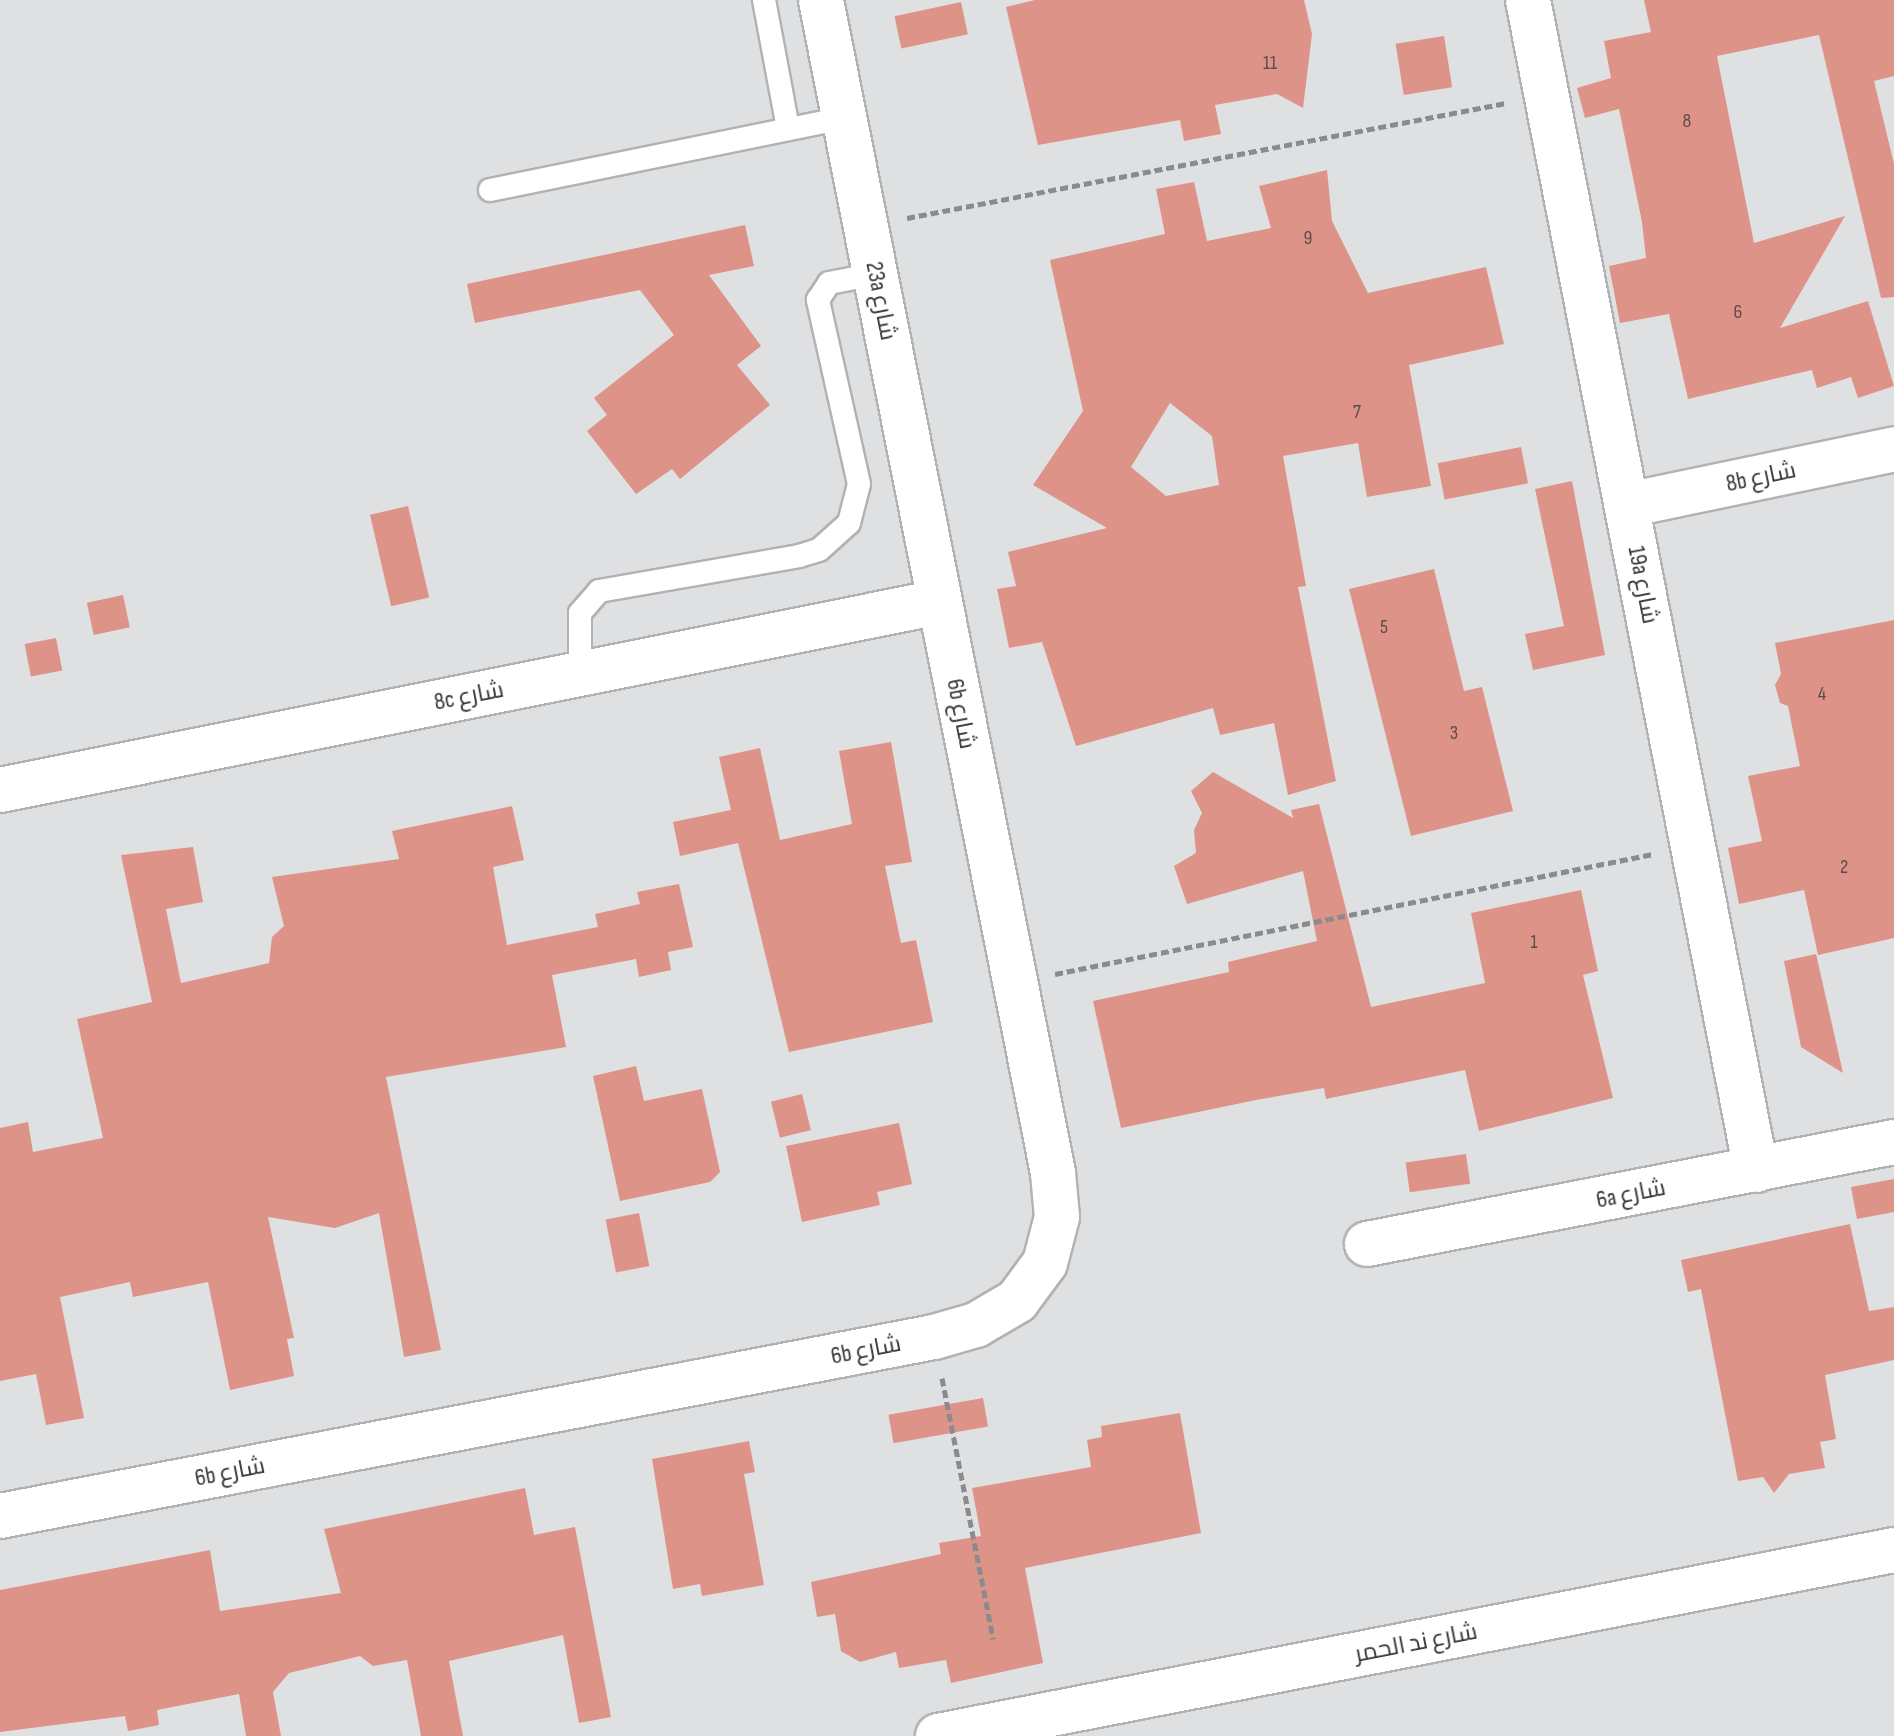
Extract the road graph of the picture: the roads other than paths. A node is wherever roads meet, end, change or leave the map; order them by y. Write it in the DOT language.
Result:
graph roads {
  1 [pos="764,0"];
  2 [pos="821,0"];
  3 [pos="1528,0"];
  4 [pos="844,118"];
  5 [pos="788,128"];
  6 [pos="490,190"];
  7 [pos="876,274"];
  8 [pos="1894,449"];
  9 [pos="1627,505"];
  10 [pos="939,602"];
  11 [pos="580,674"];
  12 [pos="0,790"];
  13 [pos="1894,1142"];
  14 [pos="1756,1170"];
  15 [pos="1367,1244"];
  16 [pos="0,1516"];
  17 [pos="1894,1550"];
  18 [pos="938,1736"];
  1 -- 5 [label="lane"];
  2 -- 4 [label="street, 23a شارع"];
  3 -- 9 [label="street, 19a شارع"];
  4 -- 5 [label="lane"];
  4 -- 7 [label="street, 23a شارع"];
  5 -- 6 [label="lane"];
  7 -- 10 [label="street, 23a شارع"];
  7 -- 11 [label="lane"];
  8 -- 9 [label="street, 8b شارع"];
  9 -- 14 [label="street, 19a شارع"];
  10 -- 11 [label="street, 8c شارع"];
  10 -- 16 [label="street, 6b شارع"];
  11 -- 12 [label="street, 8c شارع"];
  13 -- 14 [label="street, 6a شارع"];
  14 -- 15 [label="street, 6a شارع"];
  17 -- 18 [label="street, شارع ند الحمر"];
}
